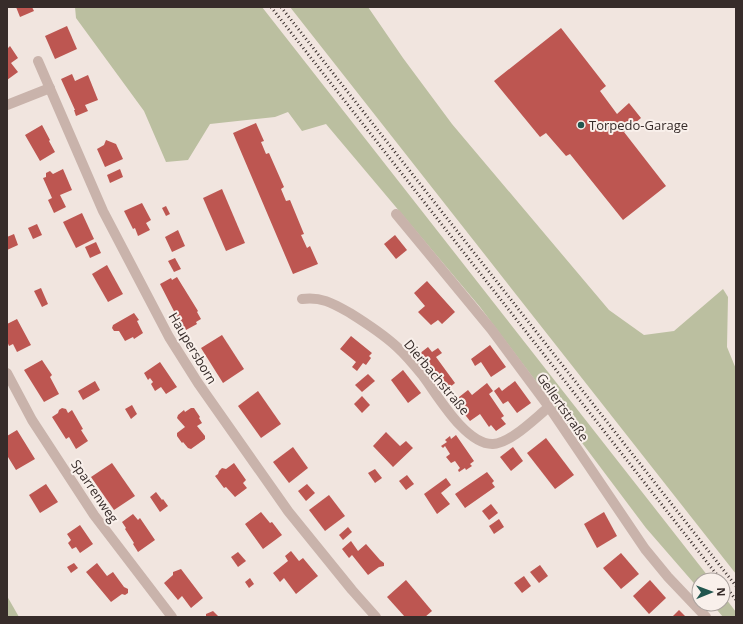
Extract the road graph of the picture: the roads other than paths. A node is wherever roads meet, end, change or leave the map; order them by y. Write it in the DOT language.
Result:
graph roads {
  1 [pos="38,61"];
  2 [pos="50,88"];
  3 [pos="7,105"];
  4 [pos="396,214"];
  5 [pos="302,299"];
  6 [pos="7,373"];
  7 [pos="549,407"];
  8 [pos="172,617"];
  9 [pos="376,617"];
  10 [pos="706,617"];
  1 -- 2 [label="street, Haupersborn"];
  2 -- 3 [label="street"];
  2 -- 9 [label="street, Haupersborn"];
  4 -- 7 [label="street, Gellertstraße"];
  5 -- 7 [label="street, Dierbachstraße"];
  6 -- 8 [label="street, Sparrenweg"];
  7 -- 10 [label="street, Gellertstraße"];
}
